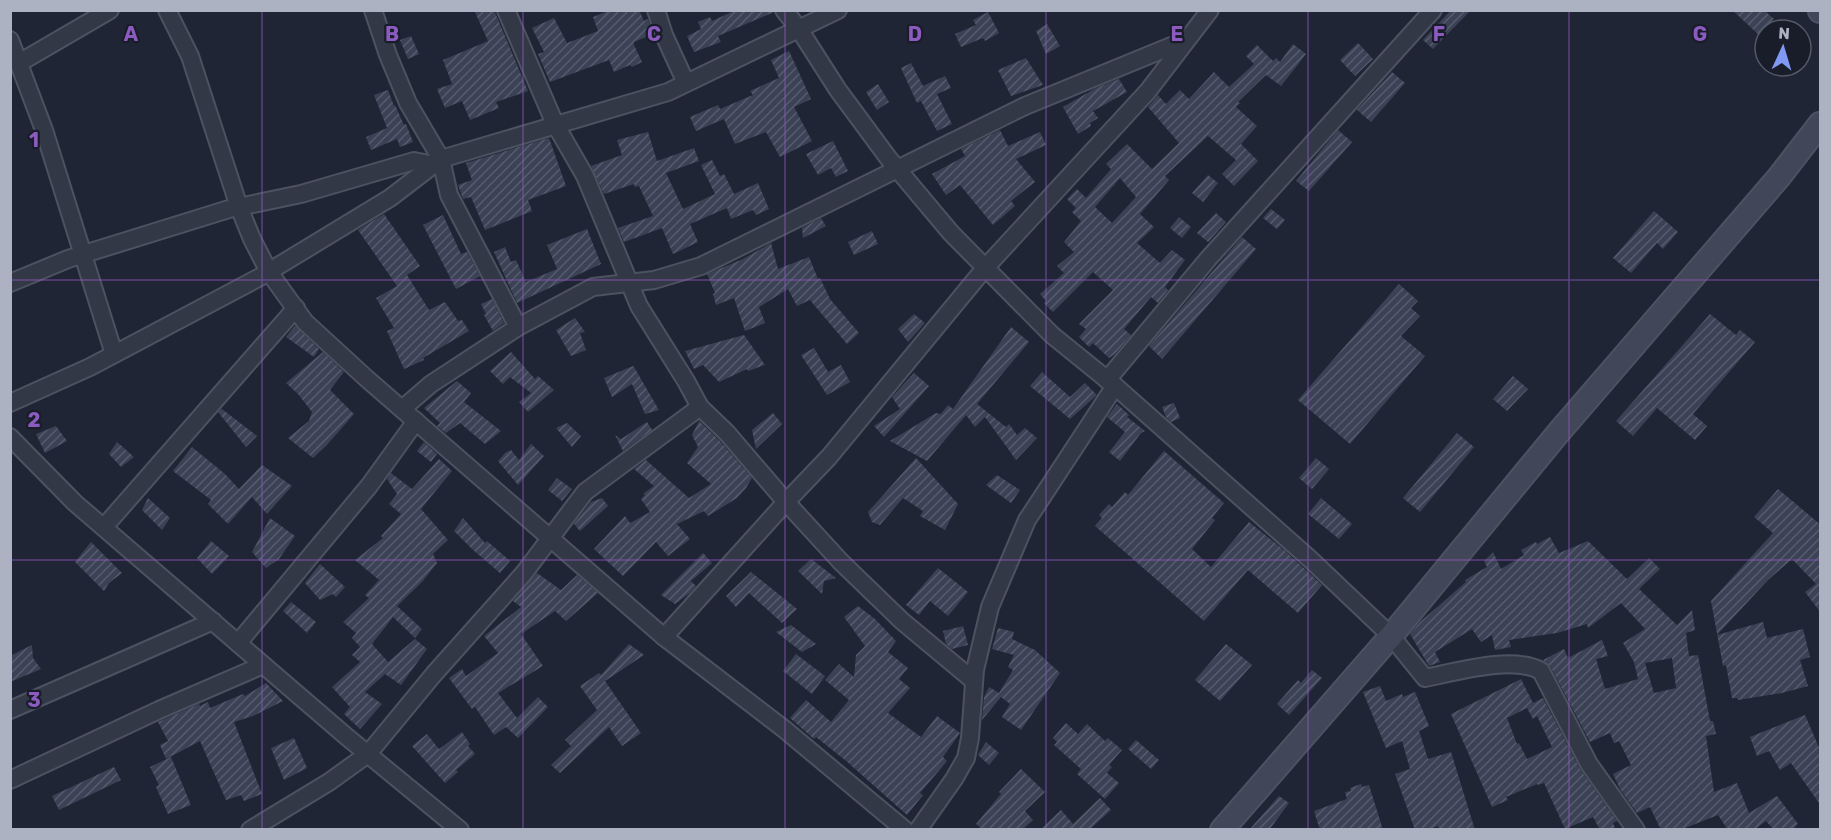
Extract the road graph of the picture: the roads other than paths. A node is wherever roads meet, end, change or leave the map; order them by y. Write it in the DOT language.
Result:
graph roads {
  1 [pos="110,10"];
  2 [pos="167,10"];
  3 [pos="373,10"];
  4 [pos="506,10"];
  5 [pos="656,10"];
  6 [pos="784,10"];
  7 [pos="838,10"];
  8 [pos="1210,10"];
  9 [pos="1433,10"];
  10 [pos="799,29"];
  11 [pos="10,40"];
  12 [pos="1186,40"];
  13 [pos="19,63"];
  14 [pos="686,83"];
  15 [pos="555,124"];
  16 [pos="1821,124"];
  17 [pos="437,162"];
  18 [pos="898,170"];
  19 [pos="239,207"];
  20 [pos="82,254"];
  21 [pos="985,268"];
  22 [pos="269,272"];
  23 [pos="10,283"];
  24 [pos="628,283"];
  25 [pos="296,308"];
  26 [pos="518,327"];
  27 [pos="114,354"];
  28 [pos="1111,383"];
  29 [pos="10,403"];
  30 [pos="700,407"];
  31 [pos="402,409"];
  32 [pos="416,421"];
  33 [pos="10,437"];
  34 [pos="786,502"];
  35 [pos="104,527"];
  36 [pos="550,539"];
  37 [pos="213,621"];
  38 [pos="1391,636"];
  39 [pos="664,637"];
  40 [pos="238,644"];
  41 [pos="263,665"];
  42 [pos="974,681"];
  43 [pos="10,710"];
  44 [pos="368,754"];
  45 [pos="10,780"];
  46 [pos="250,830"];
  47 [pos="460,830"];
  48 [pos="905,830"];
  49 [pos="918,830"];
  50 [pos="1222,830"];
  51 [pos="1636,830"];
  1 -- 13 [label="street"];
  2 -- 19 [label="street"];
  3 -- 17 [label="street"];
  4 -- 15 [label="street"];
  5 -- 14 [label="street"];
  6 -- 10 [label="street"];
  7 -- 10 [label="street"];
  8 -- 12 [label="street"];
  9 -- 28 [label="street"];
  10 -- 14 [label="street"];
  10 -- 18 [label="street"];
  11 -- 13 [label="street"];
  12 -- 18 [label="street"];
  12 -- 21 [label="street"];
  13 -- 20 [label="street"];
  14 -- 15 [label="street"];
  15 -- 17 [label="street"];
  15 -- 24 [label="street"];
  16 -- 38 [label="street"];
  17 -- 19 [label="street"];
  17 -- 22 [label="street"];
  17 -- 26 [label="street"];
  18 -- 21 [label="street"];
  18 -- 24 [label="street"];
  19 -- 20 [label="street"];
  19 -- 22 [label="street"];
  20 -- 23 [label="street"];
  20 -- 27 [label="street"];
  21 -- 28 [label="street"];
  21 -- 34 [label="street"];
  22 -- 25 [label="street"];
  22 -- 27 [label="street"];
  24 -- 26 [label="street"];
  24 -- 30 [label="street"];
  25 -- 31 [label="street"];
  25 -- 35 [label="street"];
  26 -- 31 [label="street"];
  27 -- 29 [label="street"];
  28 -- 38 [label="street"];
  28 -- 42 [label="street"];
  30 -- 34 [label="street"];
  30 -- 36 [label="street"];
  31 -- 32 [label="street"];
  32 -- 36 [label="street"];
  32 -- 40 [label="street"];
  33 -- 35 [label="street"];
  34 -- 39 [label="street"];
  34 -- 42 [label="street"];
  35 -- 37 [label="street"];
  36 -- 39 [label="street"];
  36 -- 44 [label="street"];
  37 -- 40 [label="street"];
  37 -- 43 [label="street"];
  38 -- 50 [label="street"];
  38 -- 51 [label="street"];
  39 -- 48 [label="street"];
  40 -- 41 [label="street"];
  41 -- 44 [label="street"];
  41 -- 45 [label="street"];
  42 -- 49 [label="street"];
  44 -- 46 [label="street"];
  44 -- 47 [label="street"];
}
